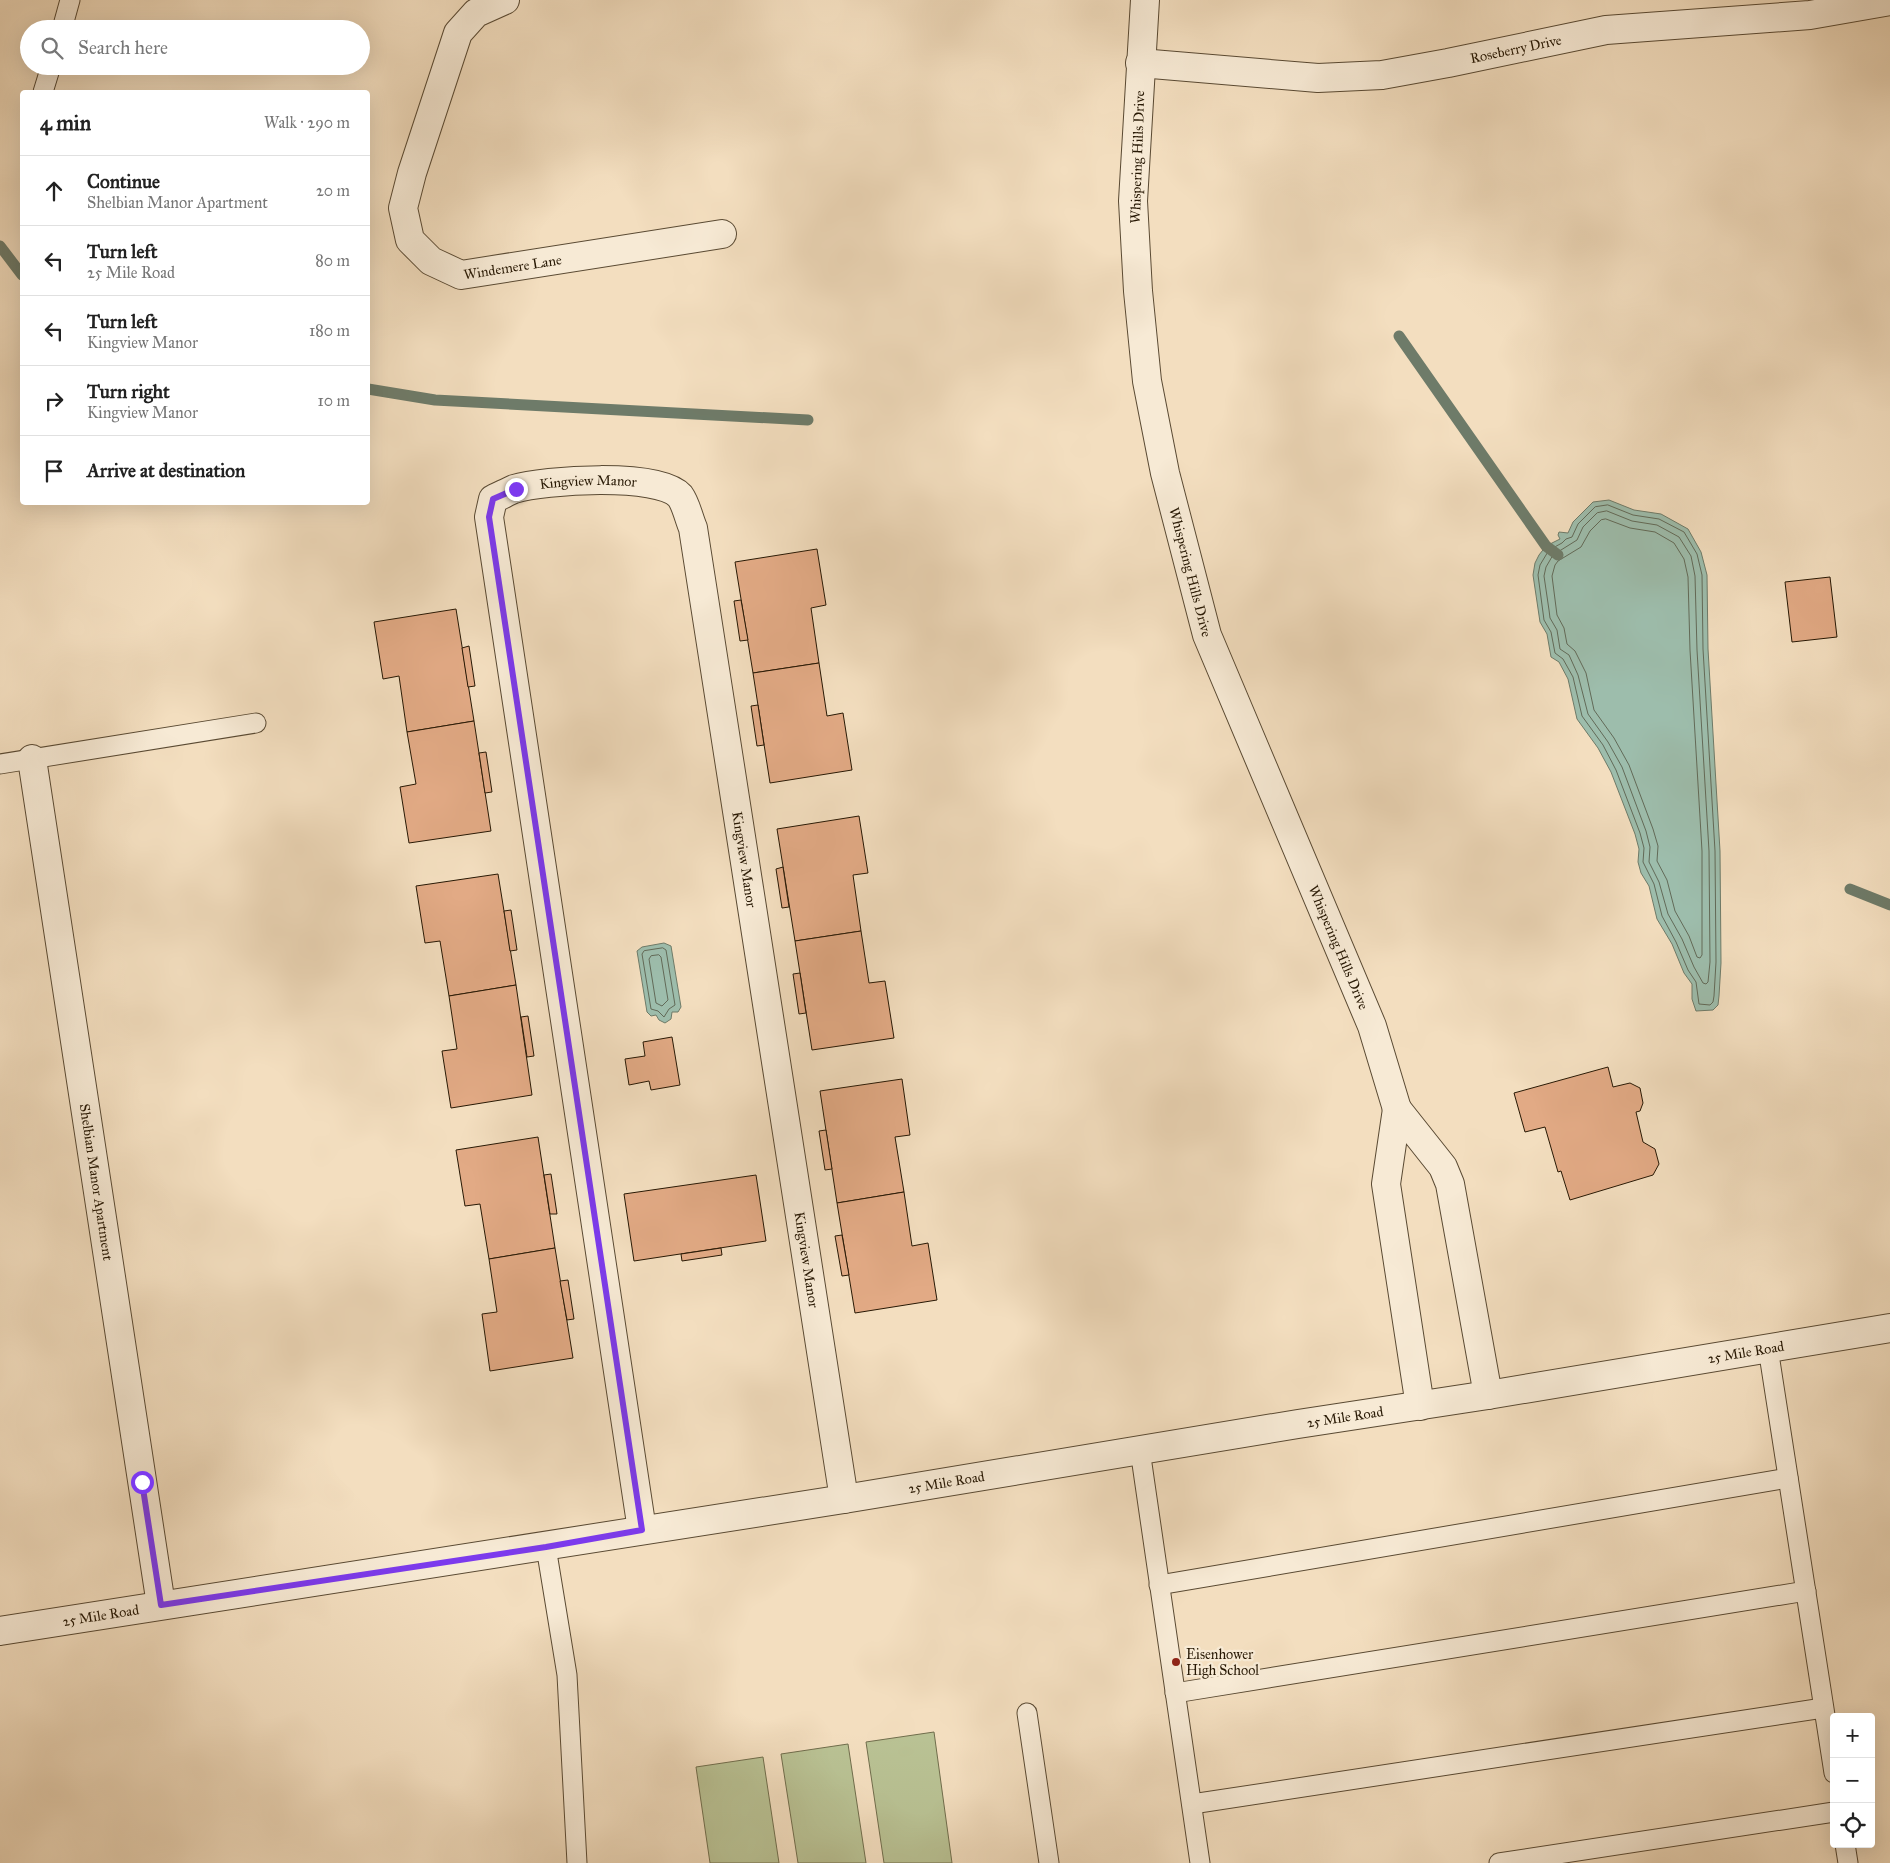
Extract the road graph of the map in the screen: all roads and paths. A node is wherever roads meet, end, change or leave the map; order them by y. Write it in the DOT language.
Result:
graph roads {
  1 [pos="70,0"];
  2 [pos="505,0"];
  3 [pos="1145,0"];
  4 [pos="1890,1"];
  5 [pos="468,7"];
  6 [pos="64,20"];
  7 [pos="1140,63"];
  8 [pos="48,75"];
  9 [pos="44,90"];
  10 [pos="722,234"];
  11 [pos="256,723"];
  12 [pos="32,759"];
  13 [pos="0,764"];
  14 [pos="1397,1109"];
  15 [pos="1890,1328"];
  16 [pos="1768,1348"];
  17 [pos="1488,1395"];
  18 [pos="1420,1406"];
  19 [pos="1140,1450"];
  20 [pos="1788,1478"];
  21 [pos="844,1499"];
  22 [pos="642,1530"];
  23 [pos="546,1547"];
  24 [pos="1159,1584"];
  25 [pos="1806,1591"];
  26 [pos="161,1605"];
  27 [pos="0,1631"];
  28 [pos="1175,1693"];
  29 [pos="1823,1708"];
  30 [pos="1027,1713"];
  31 [pos="1831,1758"];
  32 [pos="1192,1804"];
  33 [pos="1830,1813"];
  34 [pos="1846,1848"];
  35 [pos="576,1863"];
  36 [pos="1049,1863"];
  37 [pos="1200,1863"];
  38 [pos="1499,1863"];
  39 [pos="1848,1863"];
  1 -- 6 [label="lane"];
  2 -- 5 [label="street, Windemere Lane"];
  3 -- 7 [label="street, Whispering Hills Drive"];
  4 -- 7 [label="street, Roseberry Drive"];
  5 -- 10 [label="street, Windemere Lane"];
  7 -- 14 [label="street, Whispering Hills Drive"];
  8 -- 9 [label="lane"];
  11 -- 12 [label="lane"];
  12 -- 13 [label="lane"];
  12 -- 26 [label="street, Shelbian Manor Apartment"];
  14 -- 17 [label="street, Whispering Hills Drive"];
  14 -- 18 [label="street, Whispering Hills Drive"];
  15 -- 16 [label="street, 25 Mile Road"];
  16 -- 17 [label="street, 25 Mile Road"];
  16 -- 20 [label="lane"];
  17 -- 18 [label="street, 25 Mile Road"];
  18 -- 19 [label="street, 25 Mile Road"];
  19 -- 21 [label="street, 25 Mile Road"];
  19 -- 24 [label="lane"];
  20 -- 24 [label="lane"];
  20 -- 25 [label="lane"];
  21 -- 22 [label="street, 25 Mile Road"];
  21 -- 22 [label="street, Kingview Manor"];
  22 -- 23 [label="street, 25 Mile Road"];
  23 -- 26 [label="street, 25 Mile Road"];
  23 -- 35 [label="lane"];
  24 -- 28 [label="lane"];
  25 -- 28 [label="lane"];
  25 -- 29 [label="lane"];
  26 -- 27 [label="street, 25 Mile Road"];
  28 -- 32 [label="lane"];
  29 -- 31 [label="lane"];
  29 -- 32 [label="lane"];
  30 -- 36 [label="lane"];
  32 -- 37 [label="lane"];
  33 -- 38 [label="lane"];
  34 -- 39 [label="lane"];
}
